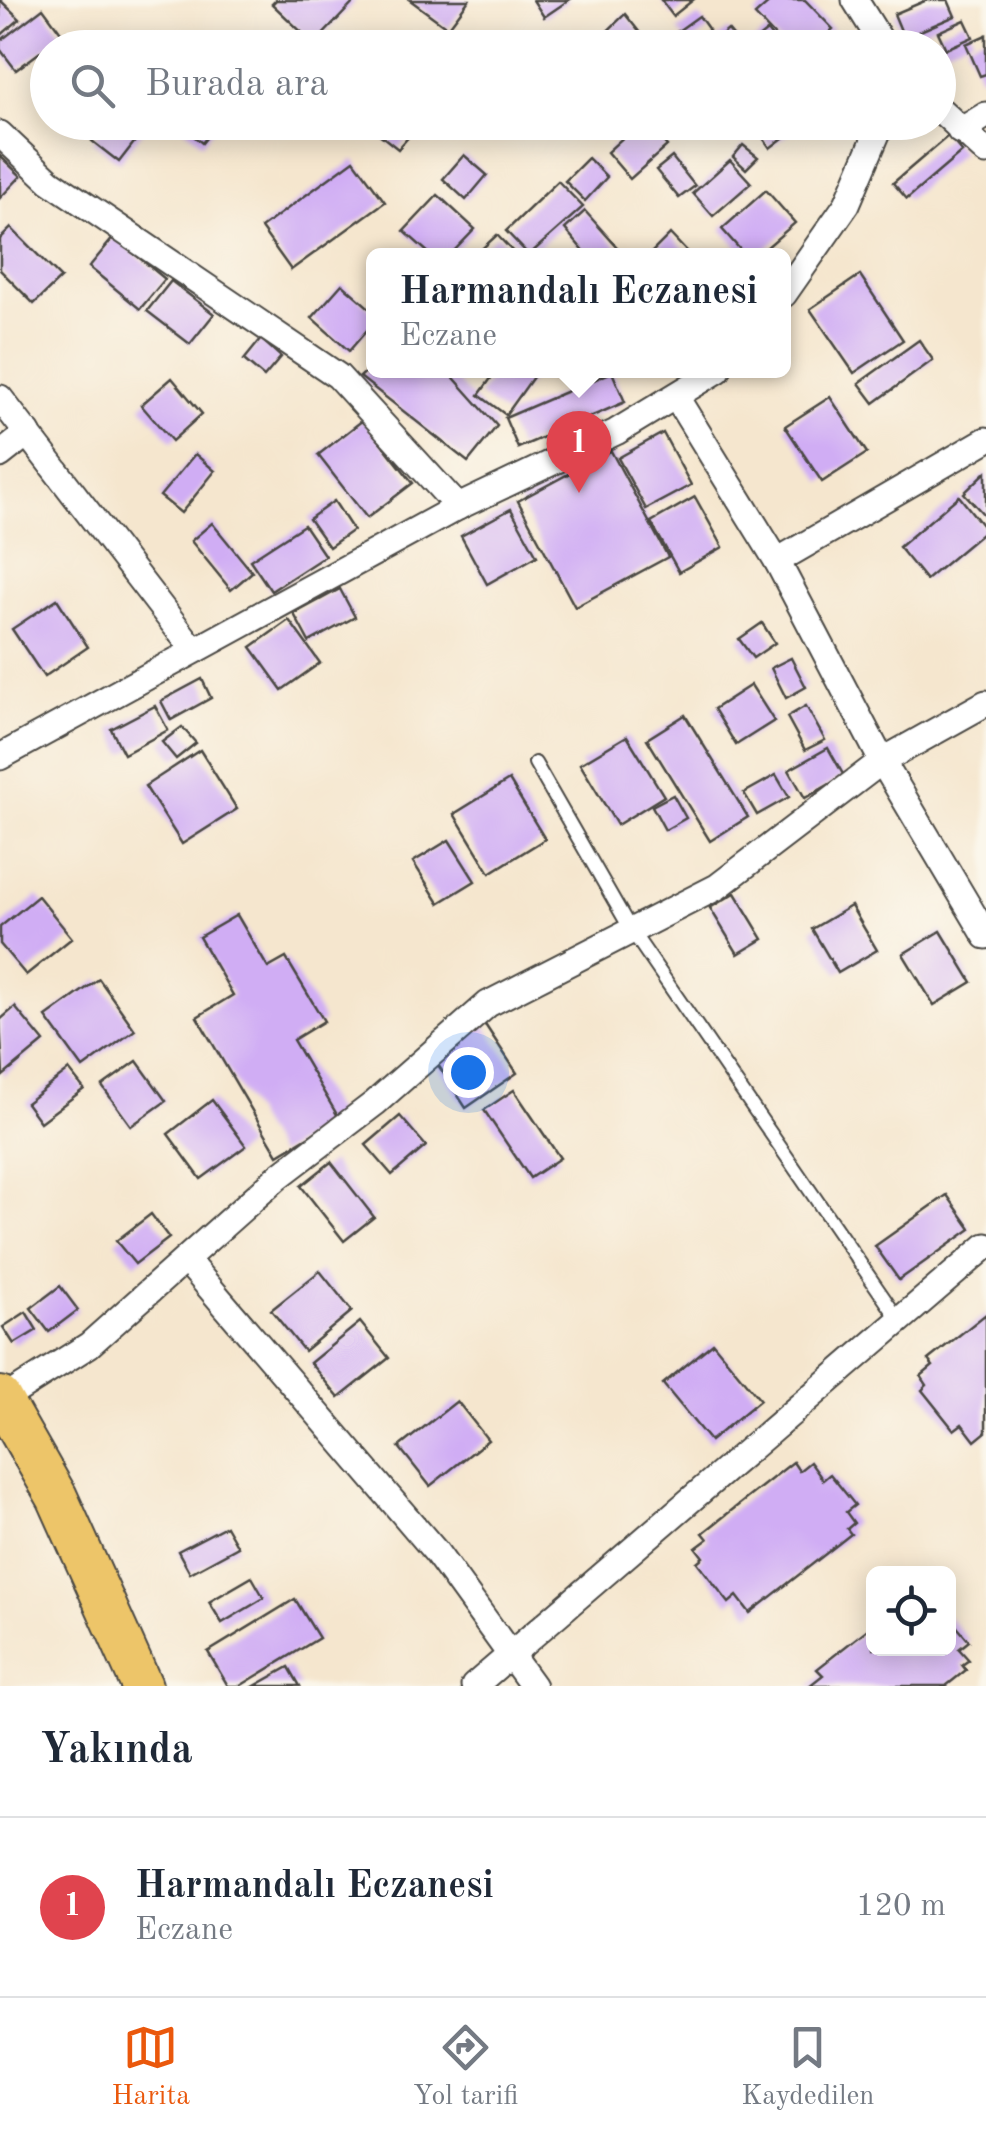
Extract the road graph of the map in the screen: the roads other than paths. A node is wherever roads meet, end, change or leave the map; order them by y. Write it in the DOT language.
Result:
graph roads {
  1 [pos="855,0"];
  2 [pos="874,30"];
  3 [pos="986,115"];
  4 [pos="956,127"];
  5 [pos="960,131"];
  6 [pos="0,134"];
  7 [pos="874,140"];
  8 [pos="986,152"];
  9 [pos="791,284"];
  10 [pos="706,378"];
  11 [pos="676,397"];
  12 [pos="0,398"];
  13 [pos="28,433"];
  14 [pos="986,440"];
  15 [pos="0,455"];
  16 [pos="458,506"];
  17 [pos="778,561"];
  18 [pos="194,650"];
  19 [pos="986,703"];
  20 [pos="0,757"];
  21 [pos="882,760"];
  22 [pos="535,764"];
  23 [pos="631,930"];
  24 [pos="986,936"];
  25 [pos="986,1246"];
  26 [pos="186,1260"];
  27 [pos="899,1320"];
  28 [pos="1,1399"];
  29 [pos="509,1656"];
  30 [pos="142,1686"];
  31 [pos="474,1686"];
  32 [pos="533,1686"];
  1 -- 2 [label="street"];
  3 -- 5 [label="street"];
  4 -- 5 [label="street"];
  5 -- 8 [label="street"];
  6 -- 16 [label="street"];
  7 -- 9 [label="street"];
  10 -- 11 [label="street"];
  11 -- 16 [label="street"];
  11 -- 17 [label="street"];
  12 -- 13 [label="street"];
  13 -- 15 [label="street"];
  13 -- 18 [label="street"];
  14 -- 17 [label="street"];
  16 -- 18 [label="street"];
  17 -- 21 [label="street"];
  18 -- 20 [label="street"];
  19 -- 21 [label="street"];
  21 -- 23 [label="street"];
  21 -- 24 [label="street"];
  22 -- 23 [label="lane"];
  23 -- 26 [label="street"];
  23 -- 27 [label="lane"];
  25 -- 27 [label="street"];
  26 -- 28 [label="street"];
  26 -- 29 [label="street"];
  27 -- 29 [label="street"];
  28 -- 30 [label="main road"];
  29 -- 31 [label="street"];
  29 -- 32 [label="street"];
}
